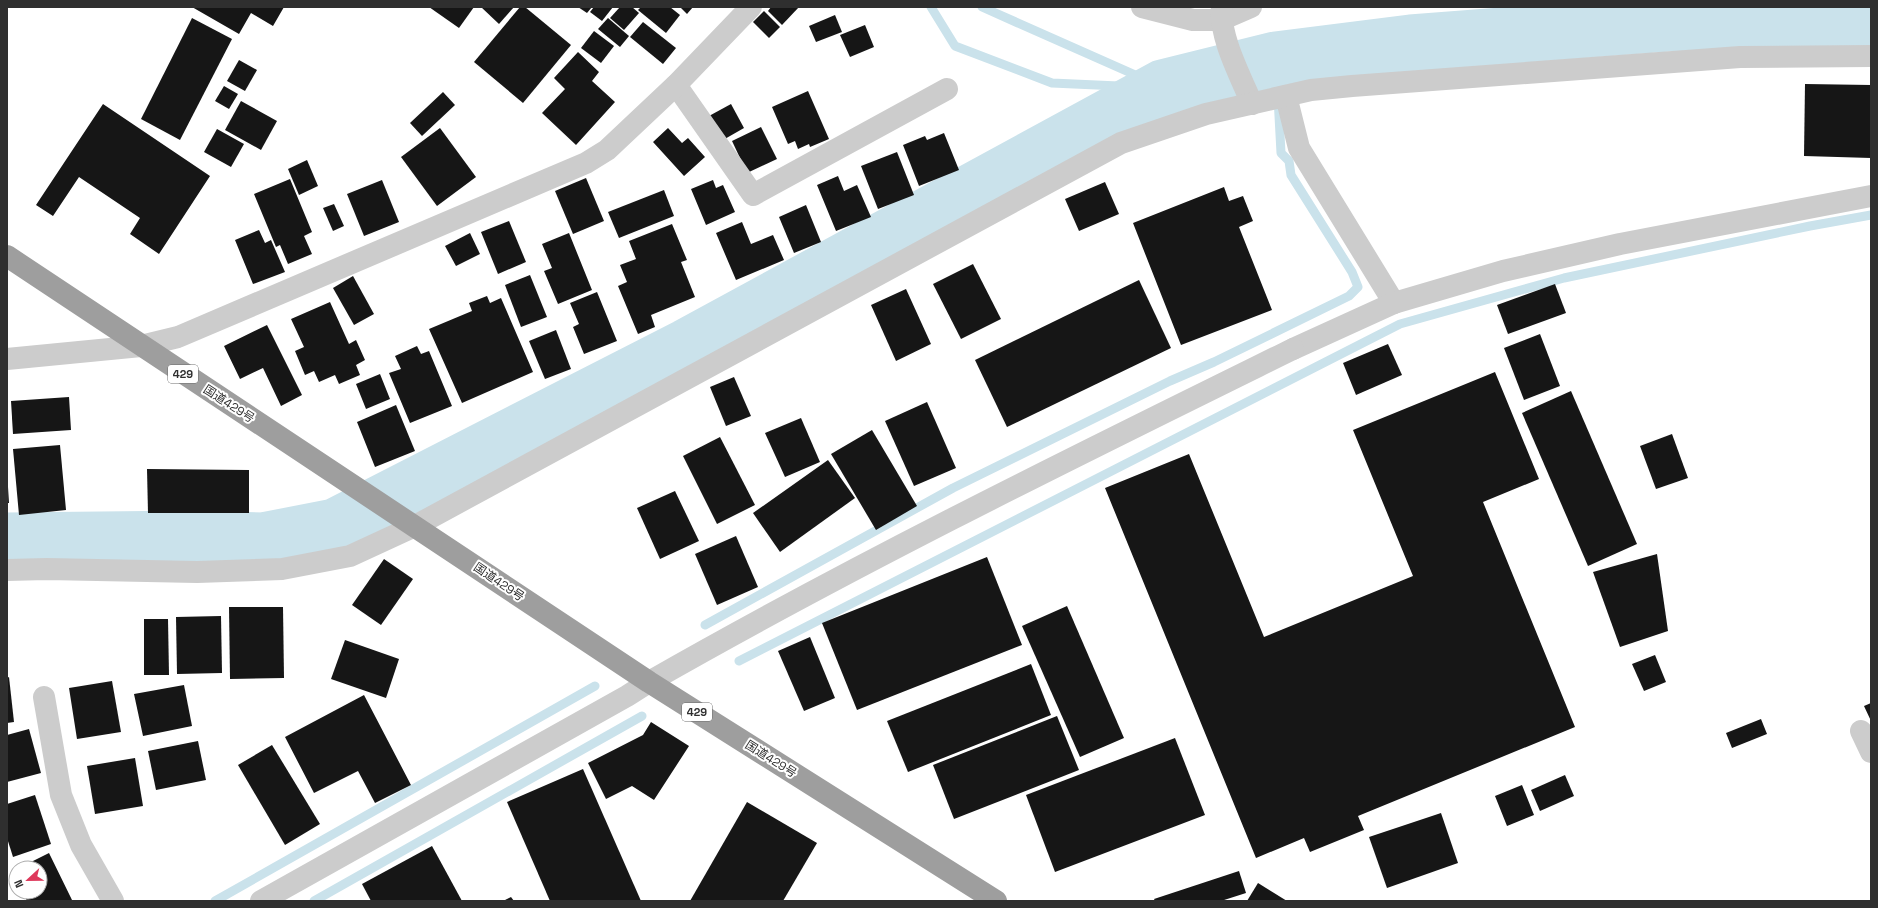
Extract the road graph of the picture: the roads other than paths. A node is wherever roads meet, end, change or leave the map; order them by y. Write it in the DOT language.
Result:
graph roads {
  1 [pos="751,7"];
  2 [pos="1142,7"];
  3 [pos="1251,7"];
  4 [pos="1223,22"];
  5 [pos="1871,56"];
  6 [pos="676,85"];
  7 [pos="947,89"];
  8 [pos="1267,98"];
  9 [pos="1871,196"];
  10 [pos="7,256"];
  11 [pos="1394,303"];
  12 [pos="141,346"];
  13 [pos="7,359"];
  14 [pos="408,522"];
  15 [pos="7,570"];
  16 [pos="649,682"];
  17 [pos="44,697"];
  18 [pos="1861,731"];
  19 [pos="1871,752"];
  20 [pos="113,901"];
  21 [pos="261,901"];
  22 [pos="993,901"];
  1 -- 6 [label="street"];
  2 -- 4 [label="street"];
  3 -- 4 [label="street"];
  4 -- 8 [label="street"];
  5 -- 8 [label="street"];
  6 -- 7 [label="street"];
  6 -- 12 [label="street"];
  8 -- 11 [label="street"];
  8 -- 14 [label="street"];
  9 -- 11 [label="street"];
  10 -- 12 [label="highway, 国道429号 / 429"];
  11 -- 16 [label="street"];
  12 -- 13 [label="street"];
  12 -- 14 [label="highway, 国道429号 / 429"];
  14 -- 15 [label="street"];
  14 -- 16 [label="highway, 国道429号 / 429"];
  16 -- 21 [label="street"];
  16 -- 22 [label="highway, 国道429号 / 429"];
  17 -- 20 [label="street"];
  18 -- 19 [label="street"];
}
